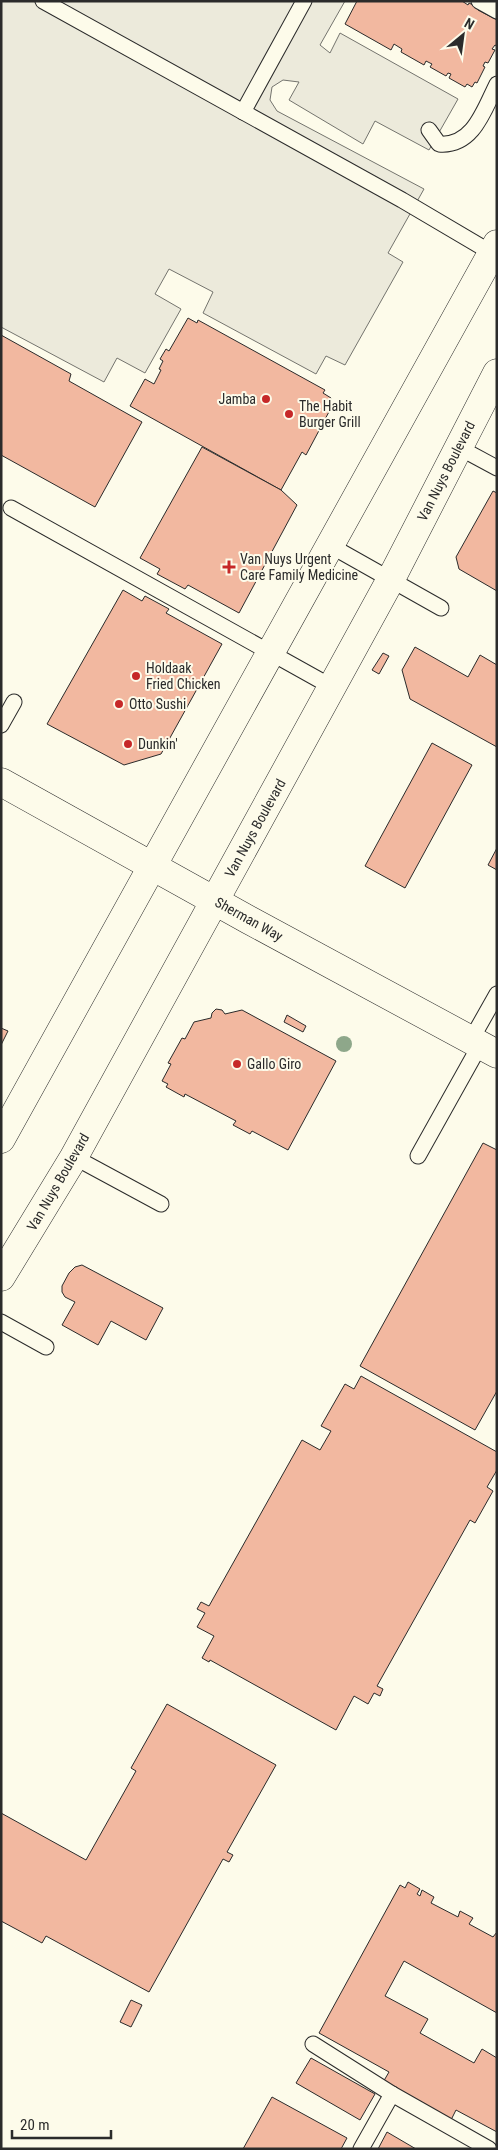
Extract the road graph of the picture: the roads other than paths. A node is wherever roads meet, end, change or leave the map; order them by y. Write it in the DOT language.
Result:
graph roads {
  1 [pos="44,1"];
  2 [pos="304,1"];
  3 [pos="479,1"];
  4 [pos="497,11"];
  5 [pos="497,84"];
  6 [pos="243,112"];
  7 [pos="428,130"];
  8 [pos="495,251"];
  9 [pos="497,373"];
  10 [pos="458,447"];
  11 [pos="497,468"];
  12 [pos="11,508"];
  13 [pos="331,546"];
  14 [pos="391,579"];
  15 [pos="441,608"];
  16 [pos="270,653"];
  17 [pos="332,687"];
  18 [pos="14,702"];
  19 [pos="1,725"];
  20 [pos="1,782"];
  21 [pos="152,866"];
  22 [pos="215,900"];
  23 [pos="497,994"];
  24 [pos="483,1046"];
  25 [pos="1,1139"];
  26 [pos="418,1156"];
  27 [pos="74,1157"];
  28 [pos="161,1204"];
  29 [pos="2,1274"];
  30 [pos="1,1322"];
  31 [pos="46,1347"];
  32 [pos="313,2044"];
  33 [pos="392,2094"];
  34 [pos="361,2149"];
  35 [pos="489,2149"];
  1 -- 6 [label="lane"];
  2 -- 6 [label="lane"];
  3 -- 4 [label="lane"];
  5 -- 7 [label="lane"];
  6 -- 8 [label="lane"];
  8 -- 13 [label="main road"];
  9 -- 10 [label="main road, Van Nuys Boulevard"];
  10 -- 11 [label="lane"];
  10 -- 14 [label="main road, Van Nuys Boulevard"];
  12 -- 16 [label="lane"];
  13 -- 14 [label="lane"];
  13 -- 16 [label="main road"];
  14 -- 15 [label="lane"];
  14 -- 17 [label="main road, Van Nuys Boulevard"];
  16 -- 17 [label="lane"];
  16 -- 21 [label="main road"];
  17 -- 22 [label="main road, Van Nuys Boulevard"];
  18 -- 19 [label="lane"];
  20 -- 21 [label="main road, Sherman Way"];
  21 -- 22 [label="main road, Sherman Way"];
  21 -- 25 [label="main road"];
  22 -- 24 [label="main road, Sherman Way"];
  22 -- 27 [label="main road, Van Nuys Boulevard"];
  23 -- 24 [label="lane"];
  24 -- 26 [label="lane"];
  27 -- 28 [label="lane"];
  27 -- 29 [label="main road, Van Nuys Boulevard"];
  30 -- 31 [label="lane"];
  32 -- 33 [label="lane"];
  33 -- 34 [label="lane"];
  33 -- 35 [label="lane"];
}
